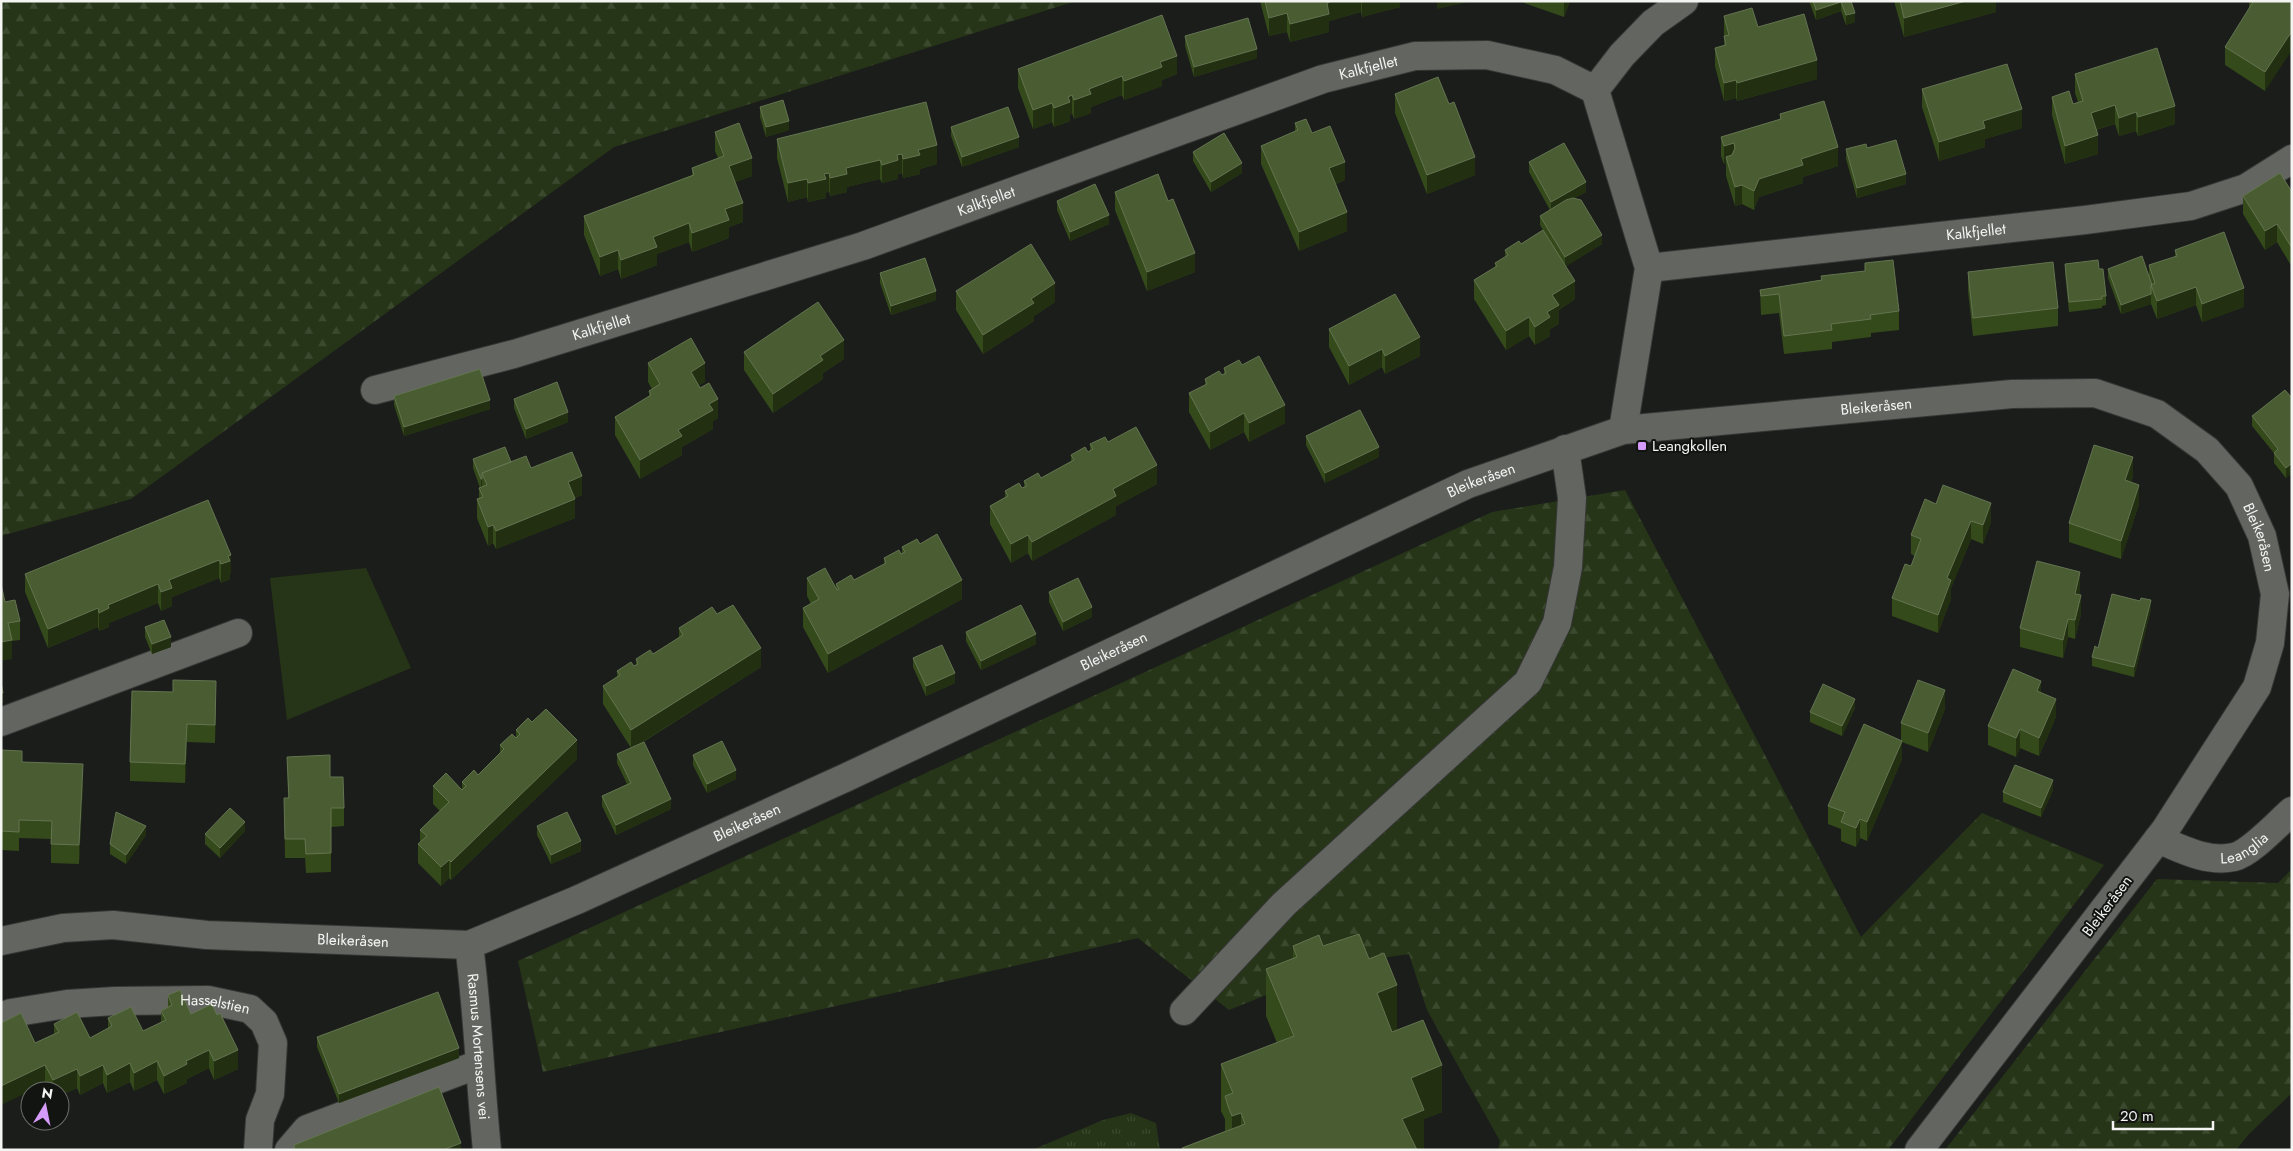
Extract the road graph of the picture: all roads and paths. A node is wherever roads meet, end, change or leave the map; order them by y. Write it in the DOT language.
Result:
graph roads {
  1 [pos="1684,1"];
  2 [pos="1595,90"];
  3 [pos="2292,160"];
  4 [pos="1649,268"];
  5 [pos="375,390"];
  6 [pos="1623,430"];
  7 [pos="1564,450"];
  8 [pos="238,633"];
  9 [pos="1,722"];
  10 [pos="2292,811"];
  11 [pos="2158,839"];
  12 [pos="1,941"];
  13 [pos="469,945"];
  14 [pos="1184,1011"];
  15 [pos="1,1017"];
  16 [pos="479,1064"];
  17 [pos="258,1150"];
  18 [pos="289,1150"];
  19 [pos="487,1150"];
  20 [pos="1919,1150"];
  1 -- 2 [label="street"];
  2 -- 4 [label="street"];
  2 -- 5 [label="street, Kalkfjellet"];
  3 -- 4 [label="street, Kalkfjellet"];
  4 -- 6 [label="street"];
  6 -- 7 [label="street, Bleikeråsen"];
  6 -- 11 [label="street, Bleikeråsen"];
  7 -- 13 [label="street, Bleikeråsen"];
  7 -- 14 [label="street"];
  8 -- 9 [label="street"];
  10 -- 11 [label="street, Leanglia"];
  11 -- 20 [label="street, Bleikeråsen"];
  12 -- 13 [label="street, Bleikeråsen"];
  13 -- 16 [label="street, Rasmus Mortensens vei"];
  15 -- 17 [label="street, Hasselstien"];
  16 -- 18 [label="street"];
  16 -- 19 [label="street, Rasmus Mortensens vei"];
}
